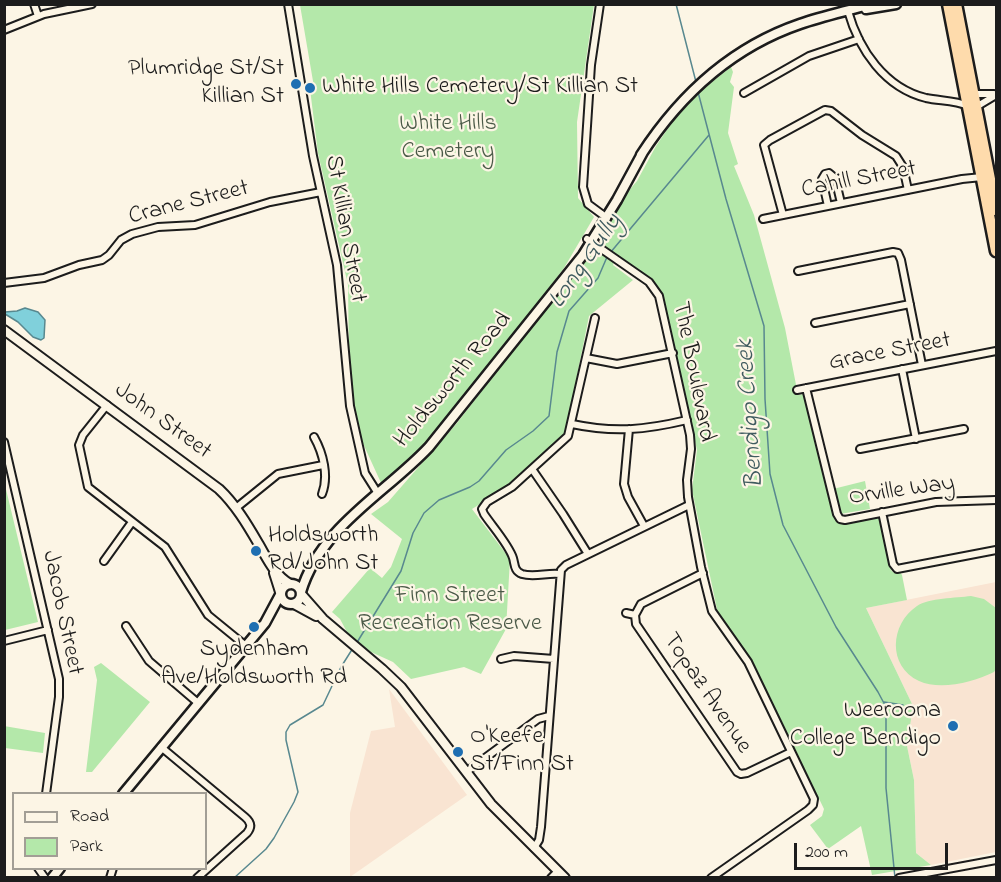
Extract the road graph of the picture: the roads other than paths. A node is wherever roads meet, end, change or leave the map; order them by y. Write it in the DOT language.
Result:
graph roads {
  1 [pos="34,4"];
  2 [pos="92,4"];
  3 [pos="288,4"];
  4 [pos="600,4"];
  5 [pos="871,4"];
  6 [pos="896,4"];
  7 [pos="948,4"];
  8 [pos="956,4"];
  9 [pos="850,9"];
  10 [pos="38,16"];
  11 [pos="4,30"];
  12 [pos="859,39"];
  13 [pos="744,93"];
  14 [pos="970,94"];
  15 [pos="996,94"];
  16 [pos="941,101"];
  17 [pos="972,107"];
  18 [pos="979,120"];
  19 [pos="981,172"];
  20 [pos="962,179"];
  21 [pos="908,190"];
  22 [pos="321,192"];
  23 [pos="841,203"];
  24 [pos="828,206"];
  25 [pos="996,210"];
  26 [pos="783,215"];
  27 [pos="604,216"];
  28 [pos="763,219"];
  29 [pos="589,240"];
  30 [pos="996,251"];
  31 [pos="798,271"];
  32 [pos="5,280"];
  33 [pos="910,304"];
  34 [pos="595,318"];
  35 [pos="815,323"];
  36 [pos="4,330"];
  37 [pos="994,350"];
  38 [pos="673,352"];
  39 [pos="586,358"];
  40 [pos="922,365"];
  41 [pos="902,369"];
  42 [pos="806,388"];
  43 [pos="797,390"];
  44 [pos="107,405"];
  45 [pos="687,420"];
  46 [pos="572,424"];
  47 [pos="629,429"];
  48 [pos="964,429"];
  49 [pos="314,437"];
  50 [pos="916,439"];
  51 [pos="4,442"];
  52 [pos="860,449"];
  53 [pos="323,465"];
  54 [pos="532,469"];
  55 [pos="377,492"];
  56 [pos="322,494"];
  57 [pos="996,500"];
  58 [pos="689,505"];
  59 [pos="236,508"];
  60 [pos="882,512"];
  61 [pos="132,522"];
  62 [pos="644,526"];
  63 [pos="996,550"];
  64 [pos="588,554"];
  65 [pos="317,559"];
  66 [pos="104,561"];
  67 [pos="273,568"];
  68 [pos="703,573"];
  69 [pos="560,574"];
  70 [pos="291,584"];
  71 [pos="280,593"];
  72 [pos="301,593"];
  73 [pos="292,604"];
  74 [pos="626,613"];
  75 [pos="635,615"];
  76 [pos="322,619"];
  77 [pos="265,623"];
  78 [pos="126,626"];
  79 [pos="48,630"];
  80 [pos="4,641"];
  81 [pos="246,646"];
  82 [pos="501,659"];
  83 [pos="554,659"];
  84 [pos="198,703"];
  85 [pos="549,716"];
  86 [pos="161,747"];
  87 [pos="792,752"];
  88 [pos="466,772"];
  89 [pos="46,792"];
  90 [pos="125,792"];
  91 [pos="534,848"];
  92 [pos="996,860"];
  93 [pos="207,869"];
  94 [pos="558,871"];
  95 [pos="551,878"];
  96 [pos="565,878"];
  97 [pos="711,878"];
  98 [pos="899,878"];
  1 -- 10 [label="street"];
  2 -- 10 [label="street"];
  3 -- 22 [label="street, St Killian Street"];
  4 -- 27 [label="street"];
  5 -- 9 [label="main road"];
  6 -- 9 [label="main road"];
  7 -- 14 [label="highway"];
  8 -- 14 [label="highway"];
  9 -- 12 [label="street"];
  9 -- 27 [label="main road, Holdsworth Road"];
  10 -- 11 [label="street"];
  12 -- 13 [label="street"];
  12 -- 16 [label="street"];
  14 -- 15 [label="street"];
  14 -- 16 [label="street"];
  14 -- 17 [label="highway"];
  15 -- 17 [label="street"];
  16 -- 17 [label="street"];
  17 -- 18 [label="highway"];
  17 -- 19 [label="highway"];
  18 -- 19 [label="highway"];
  18 -- 25 [label="highway"];
  19 -- 20 [label="street, Cahill Street"];
  19 -- 20 [label="street, Cahill Street"];
  19 -- 30 [label="highway"];
  20 -- 21 [label="street, Cahill Street"];
  21 -- 23 [label="street, Cahill Street"];
  21 -- 26 [label="street"];
  22 -- 32 [label="street, Crane Street"];
  22 -- 55 [label="street, St Killian Street"];
  23 -- 24 [label="street, Cahill Street"];
  23 -- 24 [label="street"];
  24 -- 26 [label="street, Cahill Street"];
  26 -- 28 [label="street, Cahill Street"];
  27 -- 29 [label="main road, Holdsworth Road"];
  29 -- 38 [label="street, The Boulevard"];
  29 -- 55 [label="main road, Holdsworth Road"];
  31 -- 33 [label="street"];
  33 -- 35 [label="street"];
  33 -- 40 [label="street"];
  34 -- 39 [label="street"];
  36 -- 44 [label="street, John Street"];
  37 -- 40 [label="street, Grace Street"];
  38 -- 39 [label="street"];
  38 -- 45 [label="street, The Boulevard"];
  39 -- 46 [label="street"];
  40 -- 41 [label="street, Grace Street"];
  41 -- 42 [label="street, Grace Street"];
  41 -- 50 [label="street"];
  42 -- 43 [label="street, Grace Street"];
  42 -- 60 [label="street, Orville Way"];
  44 -- 59 [label="street, John Street"];
  44 -- 61 [label="street"];
  45 -- 47 [label="street"];
  45 -- 58 [label="street, The Boulevard"];
  46 -- 47 [label="street"];
  46 -- 54 [label="street"];
  47 -- 62 [label="street"];
  48 -- 50 [label="street"];
  49 -- 53 [label="street"];
  50 -- 52 [label="street"];
  51 -- 79 [label="street, Jacob Street"];
  53 -- 56 [label="street"];
  53 -- 59 [label="street"];
  54 -- 64 [label="street"];
  54 -- 69 [label="street"];
  55 -- 65 [label="main road, Holdsworth Road"];
  57 -- 60 [label="street, Orville Way"];
  58 -- 62 [label="street"];
  58 -- 68 [label="street, The Boulevard"];
  59 -- 67 [label="street, John Street"];
  60 -- 63 [label="street"];
  61 -- 66 [label="street"];
  61 -- 81 [label="street"];
  62 -- 64 [label="street"];
  64 -- 69 [label="street"];
  65 -- 70 [label="main road, Holdsworth Road"];
  65 -- 72 [label="main road, Holdsworth Road"];
  67 -- 70 [label="street, John Street"];
  67 -- 71 [label="street, John Street"];
  68 -- 75 [label="street, Topaz Avenue"];
  68 -- 87 [label="street, The Boulevard"];
  69 -- 83 [label="street"];
  70 -- 71 [label="main road"];
  70 -- 72 [label="main road"];
  71 -- 73 [label="main road"];
  71 -- 77 [label="main road"];
  72 -- 73 [label="main road"];
  72 -- 76 [label="street"];
  73 -- 76 [label="street"];
  73 -- 77 [label="main road"];
  74 -- 75 [label="street, Topaz Avenue"];
  75 -- 87 [label="street, Topaz Avenue"];
  76 -- 88 [label="street"];
  77 -- 81 [label="main road"];
  78 -- 84 [label="street"];
  79 -- 80 [label="street"];
  79 -- 89 [label="street, Jacob Street"];
  81 -- 84 [label="main road"];
  82 -- 83 [label="street"];
  83 -- 85 [label="street"];
  84 -- 86 [label="main road"];
  85 -- 88 [label="street"];
  85 -- 91 [label="street"];
  86 -- 90 [label="main road"];
  86 -- 93 [label="street"];
  87 -- 97 [label="street, The Boulevard"];
  88 -- 91 [label="street"];
  91 -- 94 [label="street"];
  92 -- 98 [label="street"];
  94 -- 95 [label="street"];
  94 -- 96 [label="street"];
}
